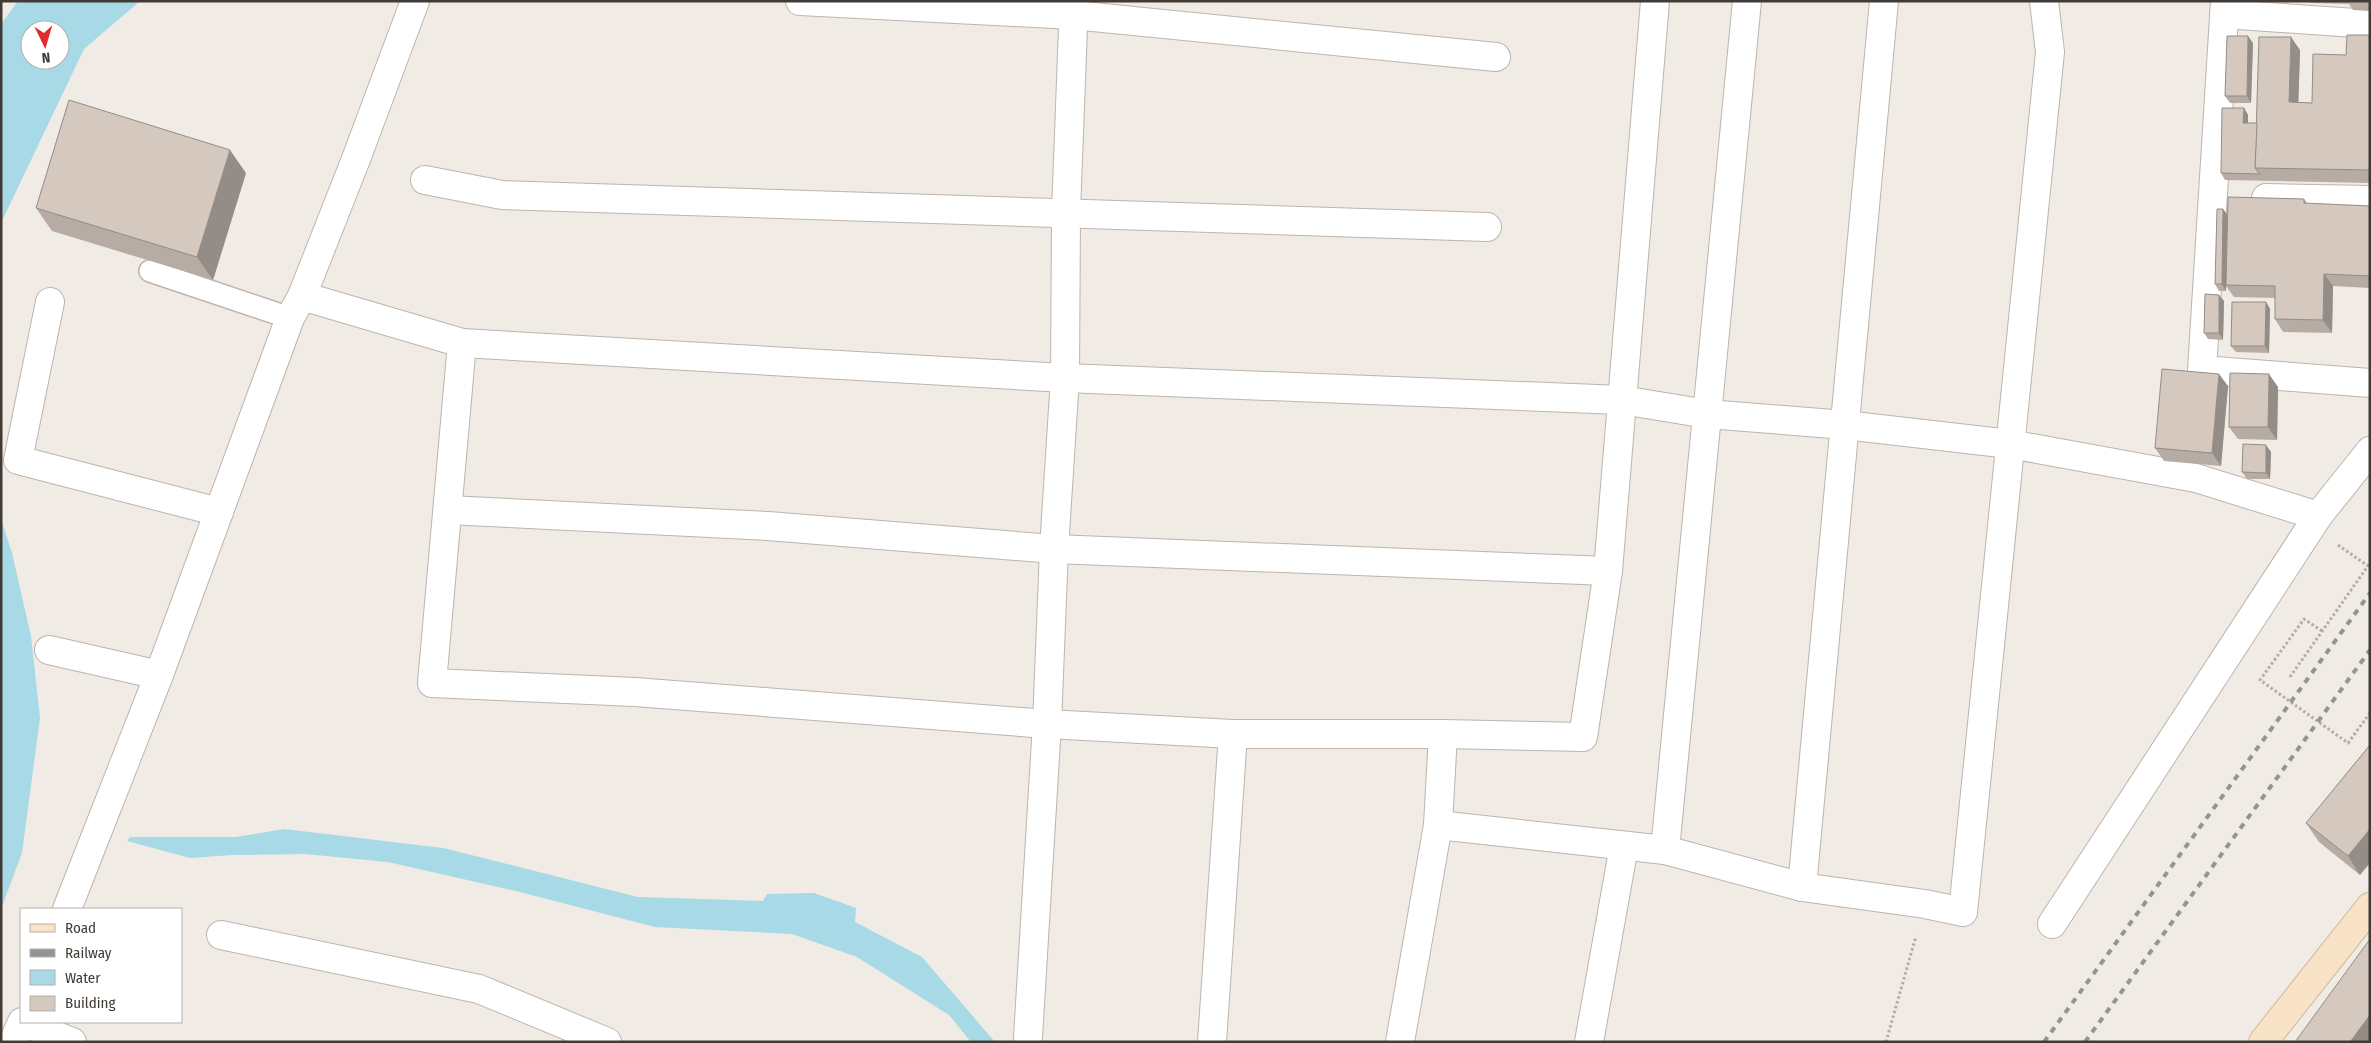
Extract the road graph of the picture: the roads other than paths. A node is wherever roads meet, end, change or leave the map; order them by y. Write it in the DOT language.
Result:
graph roads {
  1 [pos="415,1"];
  2 [pos="800,1"];
  3 [pos="1656,1"];
  4 [pos="1747,1"];
  5 [pos="1884,1"];
  6 [pos="2044,1"];
  7 [pos="1074,8"];
  8 [pos="2224,8"];
  9 [pos="2370,24"];
  10 [pos="1496,57"];
  11 [pos="425,180"];
  12 [pos="2213,197"];
  13 [pos="2370,200"];
  14 [pos="1066,212"];
  15 [pos="1487,227"];
  16 [pos="150,271"];
  17 [pos="50,302"];
  18 [pos="296,307"];
  19 [pos="462,343"];
  20 [pos="1065,378"];
  21 [pos="2370,383"];
  22 [pos="1622,400"];
  23 [pos="1707,414"];
  24 [pos="1845,425"];
  25 [pos="2010,444"];
  26 [pos="2370,451"];
  27 [pos="448,510"];
  28 [pos="219,512"];
  29 [pos="2318,516"];
  30 [pos="1054,549"];
  31 [pos="1608,571"];
  32 [pos="49,650"];
  33 [pos="159,675"];
  34 [pos="1047,724"];
  35 [pos="1233,734"];
  36 [pos="1443,734"];
  37 [pos="1438,825"];
  38 [pos="1624,846"];
  39 [pos="1665,850"];
  40 [pos="1802,887"];
  41 [pos="2370,906"];
  42 [pos="67,908"];
  43 [pos="2052,924"];
  44 [pos="221,935"];
  45 [pos="22,1023"];
  46 [pos="24,1023"];
  47 [pos="1028,1038"];
  48 [pos="13,1042"];
  49 [pos="72,1042"];
  50 [pos="607,1042"];
  51 [pos="1212,1042"];
  52 [pos="1400,1042"];
  53 [pos="1589,1042"];
  54 [pos="2263,1042"];
  1 -- 18 [label="street"];
  2 -- 7 [label="street"];
  3 -- 22 [label="street"];
  4 -- 23 [label="street"];
  5 -- 24 [label="street"];
  6 -- 25 [label="street"];
  7 -- 10 [label="street"];
  7 -- 14 [label="street"];
  8 -- 9 [label="street"];
  8 -- 12 [label="street"];
  11 -- 14 [label="street"];
  12 -- 13 [label="street"];
  12 -- 21 [label="street"];
  14 -- 15 [label="street"];
  14 -- 20 [label="street"];
  16 -- 18 [label="lane"];
  17 -- 28 [label="street"];
  18 -- 19 [label="street"];
  18 -- 28 [label="street"];
  19 -- 20 [label="street"];
  19 -- 27 [label="street"];
  20 -- 22 [label="street"];
  20 -- 30 [label="street"];
  22 -- 23 [label="street"];
  22 -- 31 [label="street"];
  23 -- 24 [label="street"];
  23 -- 39 [label="street"];
  24 -- 25 [label="street"];
  24 -- 40 [label="street"];
  25 -- 29 [label="street"];
  25 -- 40 [label="street"];
  26 -- 29 [label="street"];
  27 -- 30 [label="street"];
  27 -- 34 [label="street"];
  28 -- 33 [label="street"];
  29 -- 43 [label="street"];
  30 -- 31 [label="street"];
  30 -- 34 [label="street"];
  31 -- 36 [label="street"];
  32 -- 33 [label="street"];
  33 -- 42 [label="street"];
  34 -- 35 [label="street"];
  34 -- 47 [label="street"];
  35 -- 36 [label="street"];
  35 -- 51 [label="street"];
  36 -- 37 [label="street"];
  37 -- 38 [label="street"];
  37 -- 52 [label="street"];
  38 -- 39 [label="street"];
  38 -- 53 [label="street"];
  39 -- 40 [label="street"];
  41 -- 54 [label="street"];
  44 -- 50 [label="street"];
  45 -- 48 [label="street"];
  46 -- 49 [label="street"];
}
